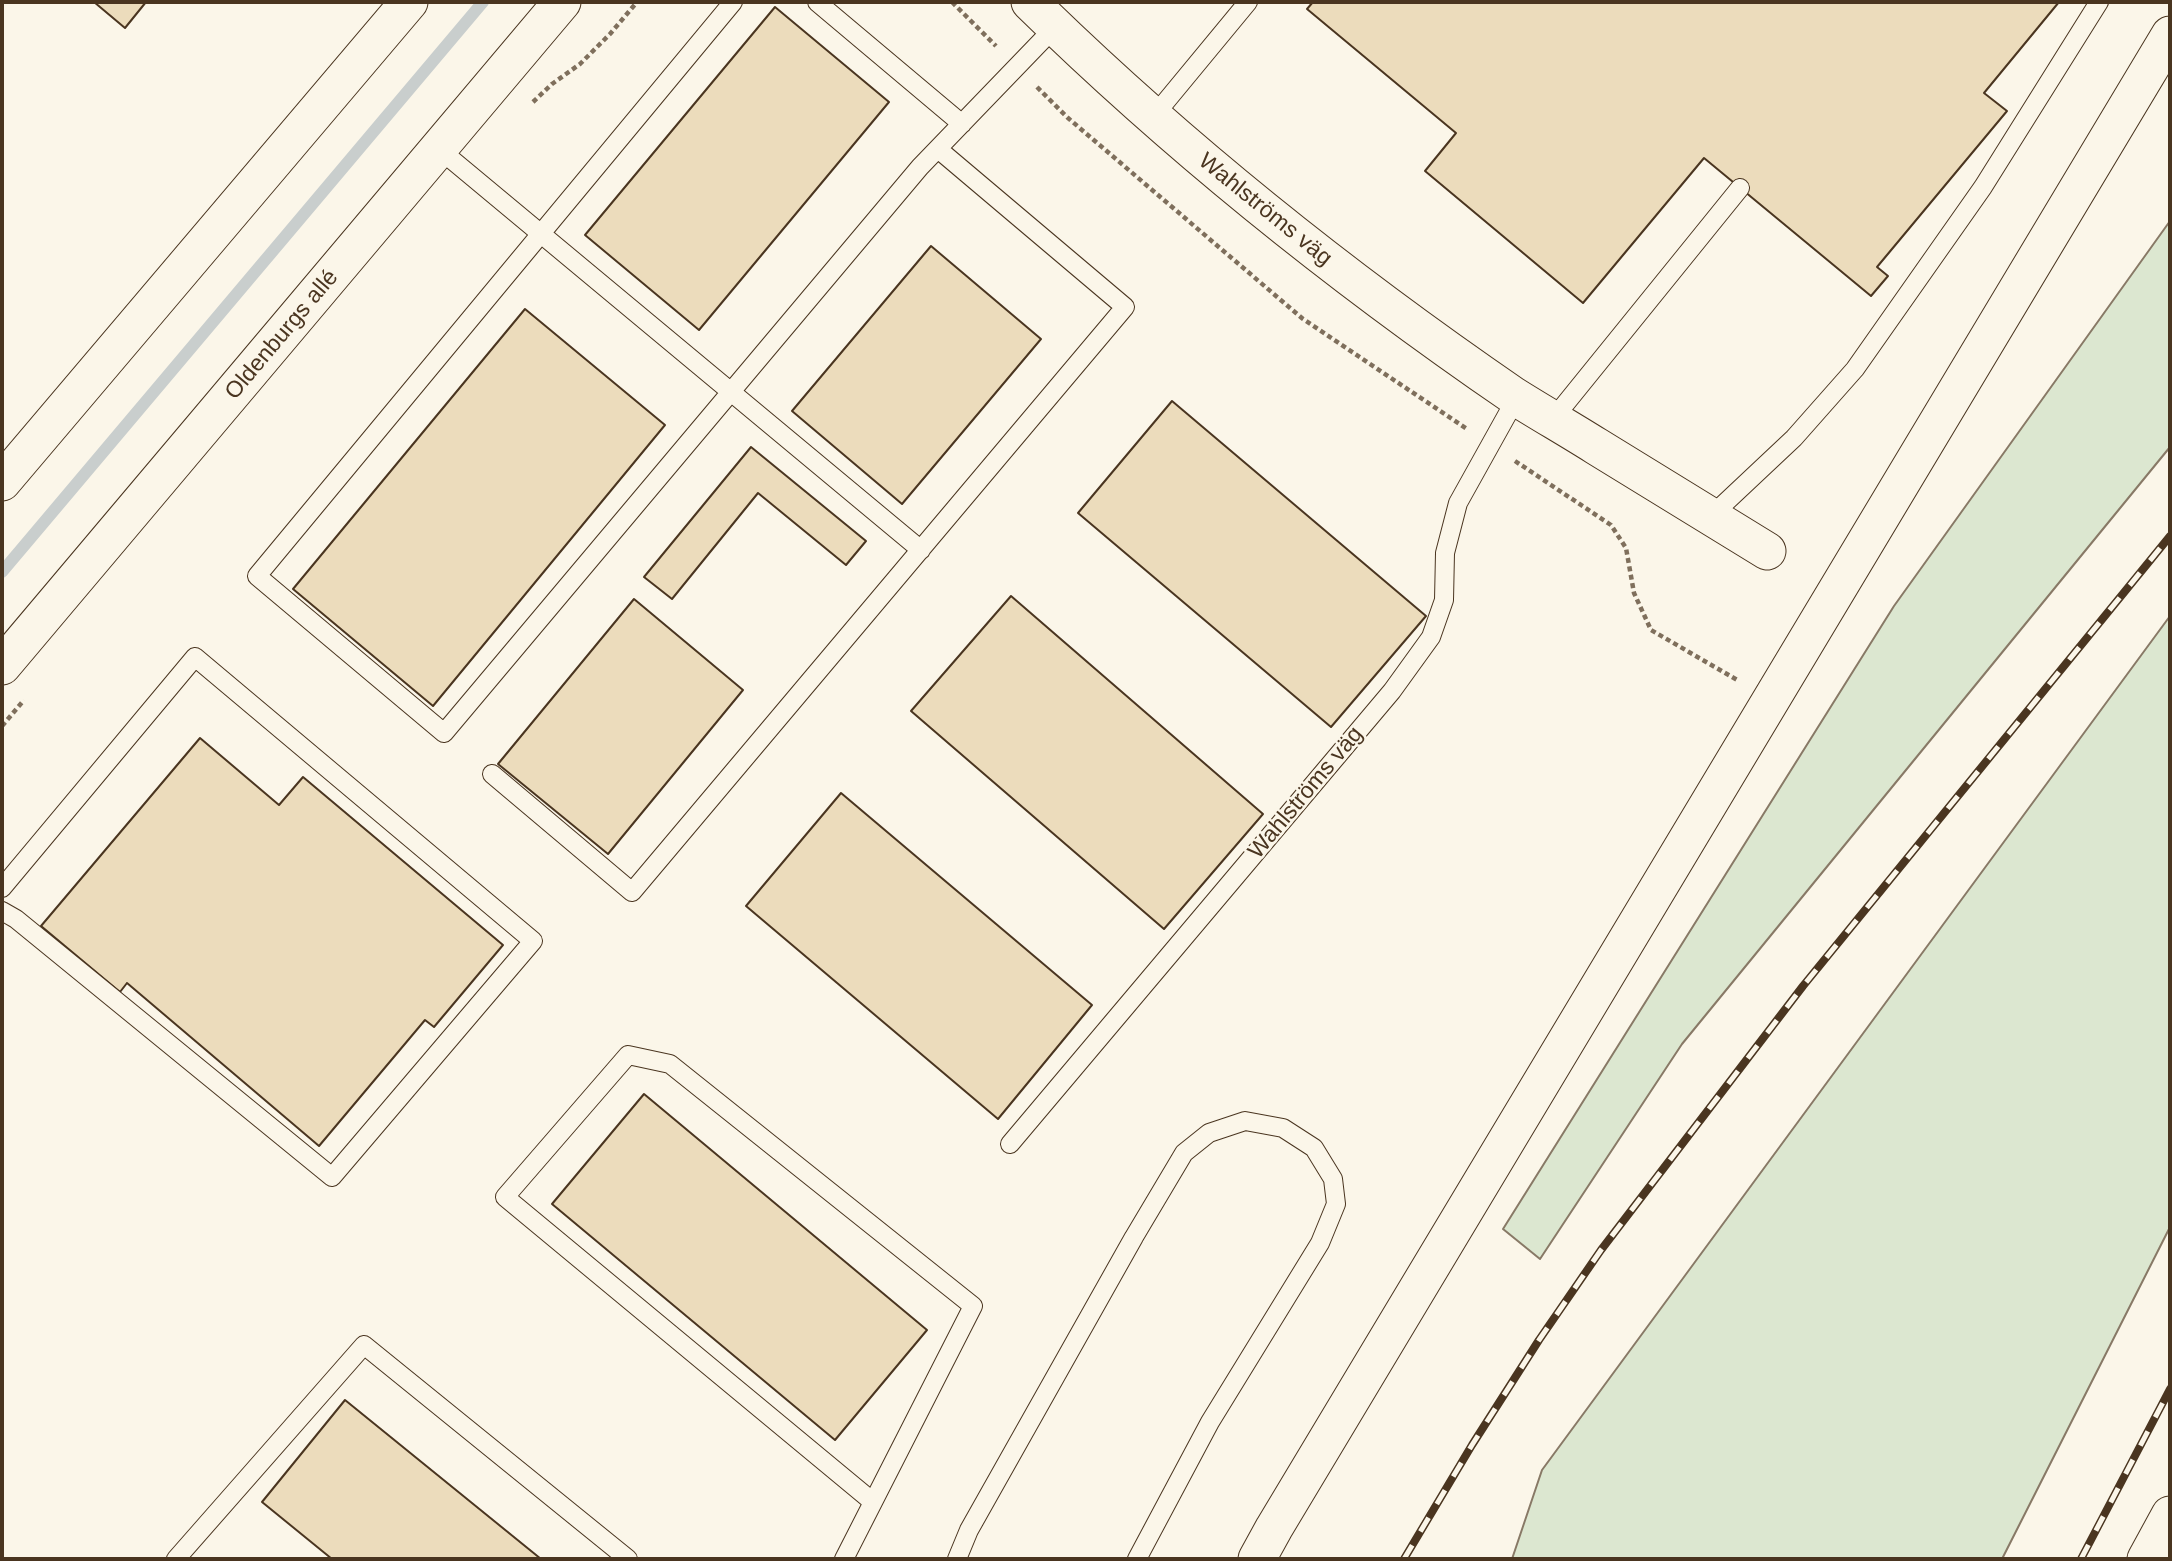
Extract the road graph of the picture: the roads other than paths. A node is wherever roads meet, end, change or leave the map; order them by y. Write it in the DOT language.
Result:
graph roads {
  1 [pos="409,2"];
  2 [pos="562,2"];
  3 [pos="733,2"];
  4 [pos="817,2"];
  5 [pos="1030,2"];
  6 [pos="1248,2"];
  7 [pos="2099,2"];
  8 [pos="1055,27"];
  9 [pos="2170,35"];
  10 [pos="1153,117"];
  11 [pos="962,124"];
  12 [pos="439,149"];
  13 [pos="938,149"];
  14 [pos="1740,187"];
  15 [pos="541,234"];
  16 [pos="731,392"];
  17 [pos="1517,397"];
  18 [pos="1553,419"];
  19 [pos="2,482"];
  20 [pos="1710,517"];
  21 [pos="920,550"];
  22 [pos="1767,551"];
  23 [pos="2,666"];
  24 [pos="492,774"];
  25 [pos="2,888"];
  26 [pos="2,911"];
  27 [pos="1010,1144"];
  28 [pos="873,1502"];
  29 [pos="2170,1515"];
  30 [pos="176,1559"];
  31 [pos="628,1559"];
  32 [pos="845,1559"];
  33 [pos="957,1559"];
  34 [pos="1137,1559"];
  35 [pos="1257,1559"];
  36 [pos="2146,1559"];
  1 -- 19 [label="street"];
  2 -- 12 [label="street, Oldenburgs allé"];
  3 -- 15 [label="lane"];
  4 -- 11 [label="lane"];
  5 -- 8 [label="street, Wahlströms väg"];
  6 -- 10 [label="lane"];
  7 -- 20 [label="lane"];
  8 -- 10 [label="street, Wahlströms väg"];
  8 -- 11 [label="lane"];
  9 -- 35 [label="street"];
  10 -- 17 [label="street, Wahlströms väg"];
  11 -- 13 [label="lane"];
  12 -- 15 [label="lane"];
  12 -- 23 [label="street, Oldenburgs allé"];
  13 -- 16 [label="lane"];
  13 -- 21 [label="lane"];
  14 -- 18 [label="lane"];
  15 -- 16 [label="lane"];
  15 -- 16 [label="lane"];
  16 -- 21 [label="lane"];
  17 -- 18 [label="street, Wahlströms väg"];
  17 -- 27 [label="lane, Wahlströms väg"];
  18 -- 20 [label="street, Wahlströms väg"];
  20 -- 22 [label="street, Wahlströms väg"];
  21 -- 24 [label="lane"];
  25 -- 26 [label="lane"];
  28 -- 28 [label="lane"];
  28 -- 32 [label="lane"];
  29 -- 36 [label="street"];
  30 -- 31 [label="lane"];
  33 -- 34 [label="lane"];
}
